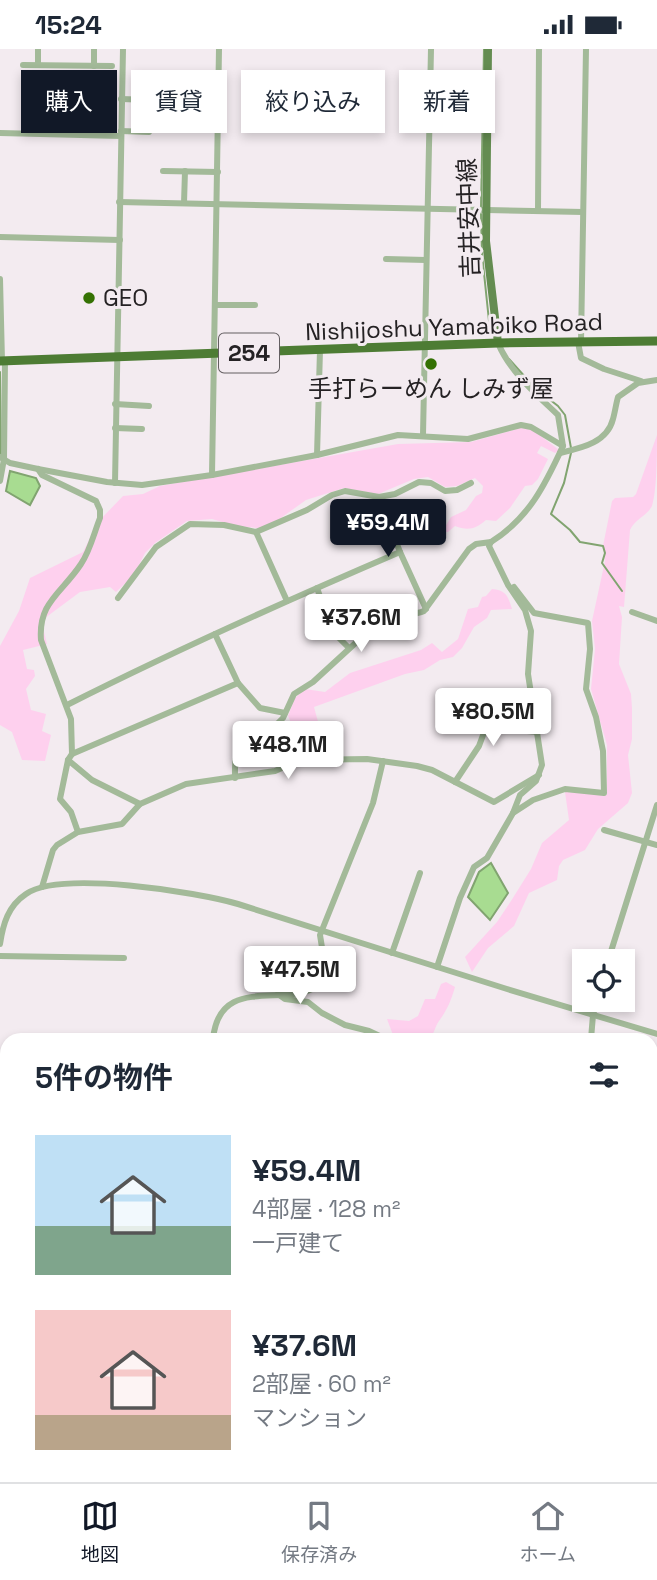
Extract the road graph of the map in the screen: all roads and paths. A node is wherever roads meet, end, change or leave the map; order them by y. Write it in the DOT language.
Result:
graph roads {
  1 [pos="38,49"];
  2 [pos="94,49"];
  3 [pos="122,49"];
  4 [pos="219,49"];
  5 [pos="431,49"];
  6 [pos="488,49"];
  7 [pos="539,49"];
  8 [pos="586,49"];
  9 [pos="23,65"];
  10 [pos="38,65"];
  11 [pos="94,66"];
  12 [pos="112,66"];
  13 [pos="121,99"];
  14 [pos="131,99"];
  15 [pos="0,133"];
  16 [pos="135,133"];
  17 [pos="121,134"];
  18 [pos="163,171"];
  19 [pos="186,171"];
  20 [pos="218,172"];
  21 [pos="119,202"];
  22 [pos="184,204"];
  23 [pos="218,204"];
  24 [pos="428,209"];
  25 [pos="485,210"];
  26 [pos="538,211"];
  27 [pos="583,212"];
  28 [pos="0,237"];
  29 [pos="120,240"];
  30 [pos="386,259"];
  31 [pos="426,260"];
  32 [pos="0,279"];
  33 [pos="0,288"];
  34 [pos="216,305"];
  35 [pos="255,305"];
  36 [pos="657,341"];
  37 [pos="579,342"];
  38 [pos="498,343"];
  39 [pos="424,347"];
  40 [pos="320,350"];
  41 [pos="216,354"];
  42 [pos="116,357"];
  43 [pos="2,361"];
  44 [pos="657,380"];
  45 [pos="643,382"];
  46 [pos="116,404"];
  47 [pos="149,406"];
  48 [pos="115,428"];
  49 [pos="142,429"];
  50 [pos="423,435"];
  51 [pos="563,446"];
  52 [pos="559,453"];
  53 [pos="317,456"];
  54 [pos="2,458"];
  55 [pos="37,469"];
  56 [pos="212,475"];
  57 [pos="0,481"];
  58 [pos="115,483"];
  59 [pos="471,483"];
  60 [pos="379,497"];
  61 [pos="256,532"];
  62 [pos="491,542"];
  63 [pos="400,552"];
  64 [pos="508,585"];
  65 [pos="317,588"];
  66 [pos="118,597"];
  67 [pos="287,601"];
  68 [pos="426,609"];
  69 [pos="632,612"];
  70 [pos="657,621"];
  71 [pos="215,634"];
  72 [pos="349,647"];
  73 [pos="238,683"];
  74 [pos="67,705"];
  75 [pos="285,713"];
  76 [pos="538,732"];
  77 [pos="70,757"];
  78 [pos="383,761"];
  79 [pos="539,775"];
  80 [pos="235,778"];
  81 [pos="456,782"];
  82 [pos="140,804"];
  83 [pos="657,805"];
  84 [pos="513,813"];
  85 [pos="604,830"];
  86 [pos="78,832"];
  87 [pos="646,841"];
  88 [pos="657,845"];
  89 [pos="420,873"];
  90 [pos="42,887"];
  91 [pos="323,931"];
  92 [pos="1,935"];
  93 [pos="0,944"];
  94 [pos="612,949"];
  95 [pos="392,953"];
  96 [pos="0,956"];
  97 [pos="124,958"];
  98 [pos="437,967"];
  99 [pos="278,994"];
  100 [pos="594,1012"];
  101 [pos="593,1015"];
  102 [pos="214,1033"];
  103 [pos="364,1033"];
  104 [pos="592,1033"];
  105 [pos="654,1033"];
  1 -- 10 [label="street"];
  2 -- 11 [label="street"];
  3 -- 13 [label="street"];
  4 -- 20 [label="street"];
  5 -- 24 [label="street"];
  6 -- 25 [label="main road, 吉井安中線"];
  7 -- 26 [label="street"];
  8 -- 27 [label="street"];
  9 -- 10 [label="street"];
  10 -- 11 [label="street"];
  11 -- 12 [label="street"];
  13 -- 14 [label="street"];
  13 -- 17 [label="street"];
  15 -- 17 [label="street"];
  16 -- 17 [label="street"];
  17 -- 21 [label="street"];
  18 -- 19 [label="street"];
  19 -- 20 [label="street"];
  19 -- 22 [label="street"];
  20 -- 23 [label="street"];
  21 -- 22 [label="street"];
  21 -- 29 [label="street"];
  22 -- 23 [label="street"];
  23 -- 24 [label="street"];
  23 -- 34 [label="street"];
  24 -- 25 [label="street"];
  24 -- 31 [label="street"];
  25 -- 26 [label="street"];
  25 -- 38 [label="main road, 吉井安中線"];
  26 -- 27 [label="street"];
  27 -- 37 [label="street"];
  28 -- 29 [label="street"];
  29 -- 42 [label="street"];
  30 -- 31 [label="street"];
  31 -- 39 [label="street"];
  32 -- 33 [label="street"];
  33 -- 43 [label="street"];
  34 -- 35 [label="street"];
  34 -- 41 [label="street"];
  36 -- 37 [label="highway, Nishijoshu Yamabiko Road / 254"];
  37 -- 38 [label="highway, Nishijoshu Yamabiko Road / 254"];
  37 -- 45 [label="street"];
  38 -- 39 [label="highway, Nishijoshu Yamabiko Road / 254"];
  38 -- 51 [label="street"];
  39 -- 40 [label="highway, Nishijoshu Yamabiko Road / 254"];
  39 -- 50 [label="street"];
  40 -- 41 [label="highway, Nishijoshu Yamabiko Road / 254"];
  40 -- 53 [label="street"];
  41 -- 42 [label="highway, Nishijoshu Yamabiko Road / 254"];
  41 -- 56 [label="street"];
  42 -- 43 [label="highway, Nishijoshu Yamabiko Road / 254"];
  42 -- 46 [label="street"];
  43 -- 54 [label="street"];
  44 -- 45 [label="street"];
  45 -- 52 [label="street"];
  46 -- 47 [label="street"];
  46 -- 48 [label="street"];
  48 -- 49 [label="street"];
  48 -- 58 [label="street"];
  50 -- 51 [label="street"];
  50 -- 53 [label="street"];
  51 -- 52 [label="street"];
  52 -- 62 [label="street"];
  53 -- 56 [label="street"];
  54 -- 55 [label="street"];
  54 -- 57 [label="street"];
  55 -- 58 [label="street"];
  55 -- 74 [label="street"];
  56 -- 58 [label="street"];
  59 -- 60 [label="street"];
  60 -- 61 [label="street"];
  60 -- 63 [label="street"];
  61 -- 66 [label="street"];
  61 -- 67 [label="street"];
  62 -- 64 [label="street"];
  62 -- 68 [label="street"];
  63 -- 65 [label="street"];
  63 -- 68 [label="street"];
  64 -- 76 [label="street"];
  64 -- 84 [label="street"];
  65 -- 67 [label="street"];
  65 -- 72 [label="street"];
  67 -- 71 [label="street"];
  68 -- 72 [label="street"];
  69 -- 70 [label="street"];
  71 -- 73 [label="street"];
  71 -- 74 [label="street"];
  72 -- 75 [label="street"];
  73 -- 75 [label="street"];
  73 -- 77 [label="street"];
  74 -- 77 [label="street"];
  75 -- 80 [label="street"];
  76 -- 79 [label="street"];
  76 -- 81 [label="street"];
  77 -- 82 [label="street"];
  77 -- 86 [label="street"];
  78 -- 80 [label="street"];
  78 -- 81 [label="street"];
  78 -- 91 [label="street"];
  79 -- 81 [label="street"];
  79 -- 84 [label="street"];
  80 -- 82 [label="street"];
  82 -- 86 [label="street"];
  83 -- 87 [label="street"];
  84 -- 98 [label="street"];
  85 -- 87 [label="street"];
  86 -- 90 [label="street"];
  87 -- 88 [label="street"];
  87 -- 94 [label="street"];
  89 -- 95 [label="street"];
  90 -- 91 [label="street"];
  90 -- 92 [label="street"];
  91 -- 95 [label="street"];
  91 -- 99 [label="street"];
  92 -- 93 [label="street"];
  95 -- 98 [label="street"];
  96 -- 97 [label="street"];
  98 -- 101 [label="street"];
  99 -- 102 [label="street"];
  99 -- 103 [label="street"];
  100 -- 101 [label="street"];
  101 -- 104 [label="street"];
  101 -- 105 [label="street"];
}
